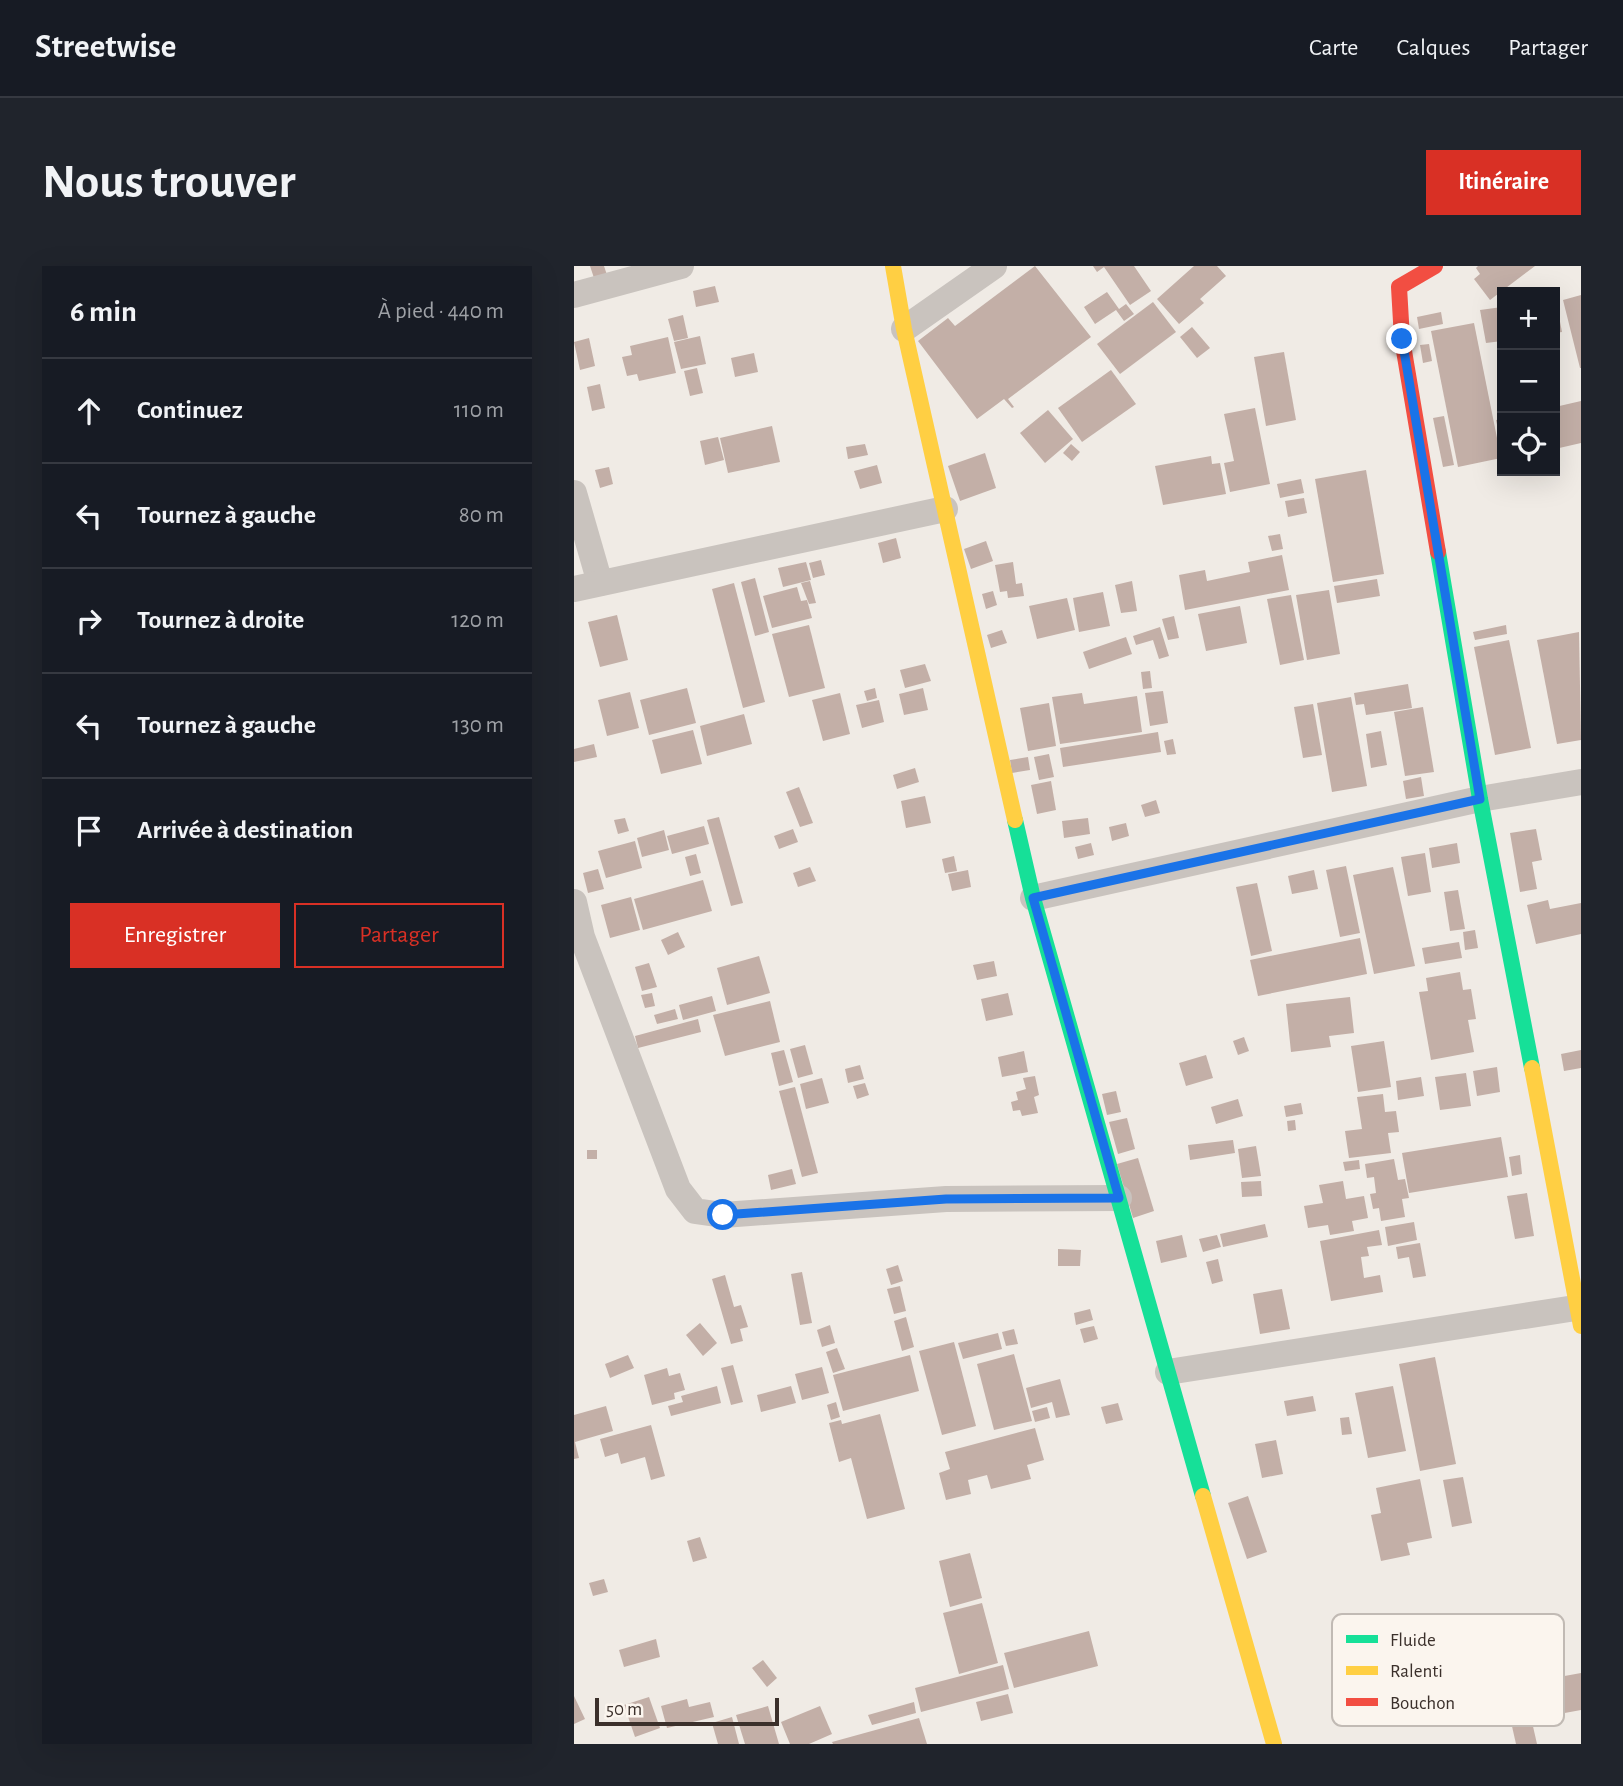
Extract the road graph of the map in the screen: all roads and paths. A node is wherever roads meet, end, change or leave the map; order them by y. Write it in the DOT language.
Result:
graph roads {
  1 [pos="681,266"];
  2 [pos="893,266"];
  3 [pos="994,266"];
  4 [pos="1435,266"];
  5 [pos="574,295"];
  6 [pos="904,329"];
  7 [pos="574,493"];
  8 [pos="945,509"];
  9 [pos="587,586"];
  10 [pos="1581,782"];
  11 [pos="1480,799"];
  12 [pos="1033,898"];
  13 [pos="574,902"];
  14 [pos="1119,1198"];
  15 [pos="1580,1313"];
  16 [pos="1168,1372"];
  17 [pos="1274,1744"];
  1 -- 5 [label="street"];
  2 -- 6 [label="street"];
  3 -- 6 [label="street"];
  4 -- 11 [label="street"];
  6 -- 8 [label="street"];
  7 -- 9 [label="street"];
  8 -- 9 [label="street"];
  8 -- 12 [label="street"];
  10 -- 11 [label="street"];
  11 -- 12 [label="street"];
  11 -- 15 [label="street"];
  12 -- 14 [label="street"];
  13 -- 14 [label="street"];
  14 -- 16 [label="street"];
  15 -- 16 [label="street"];
  16 -- 17 [label="street"];
}
